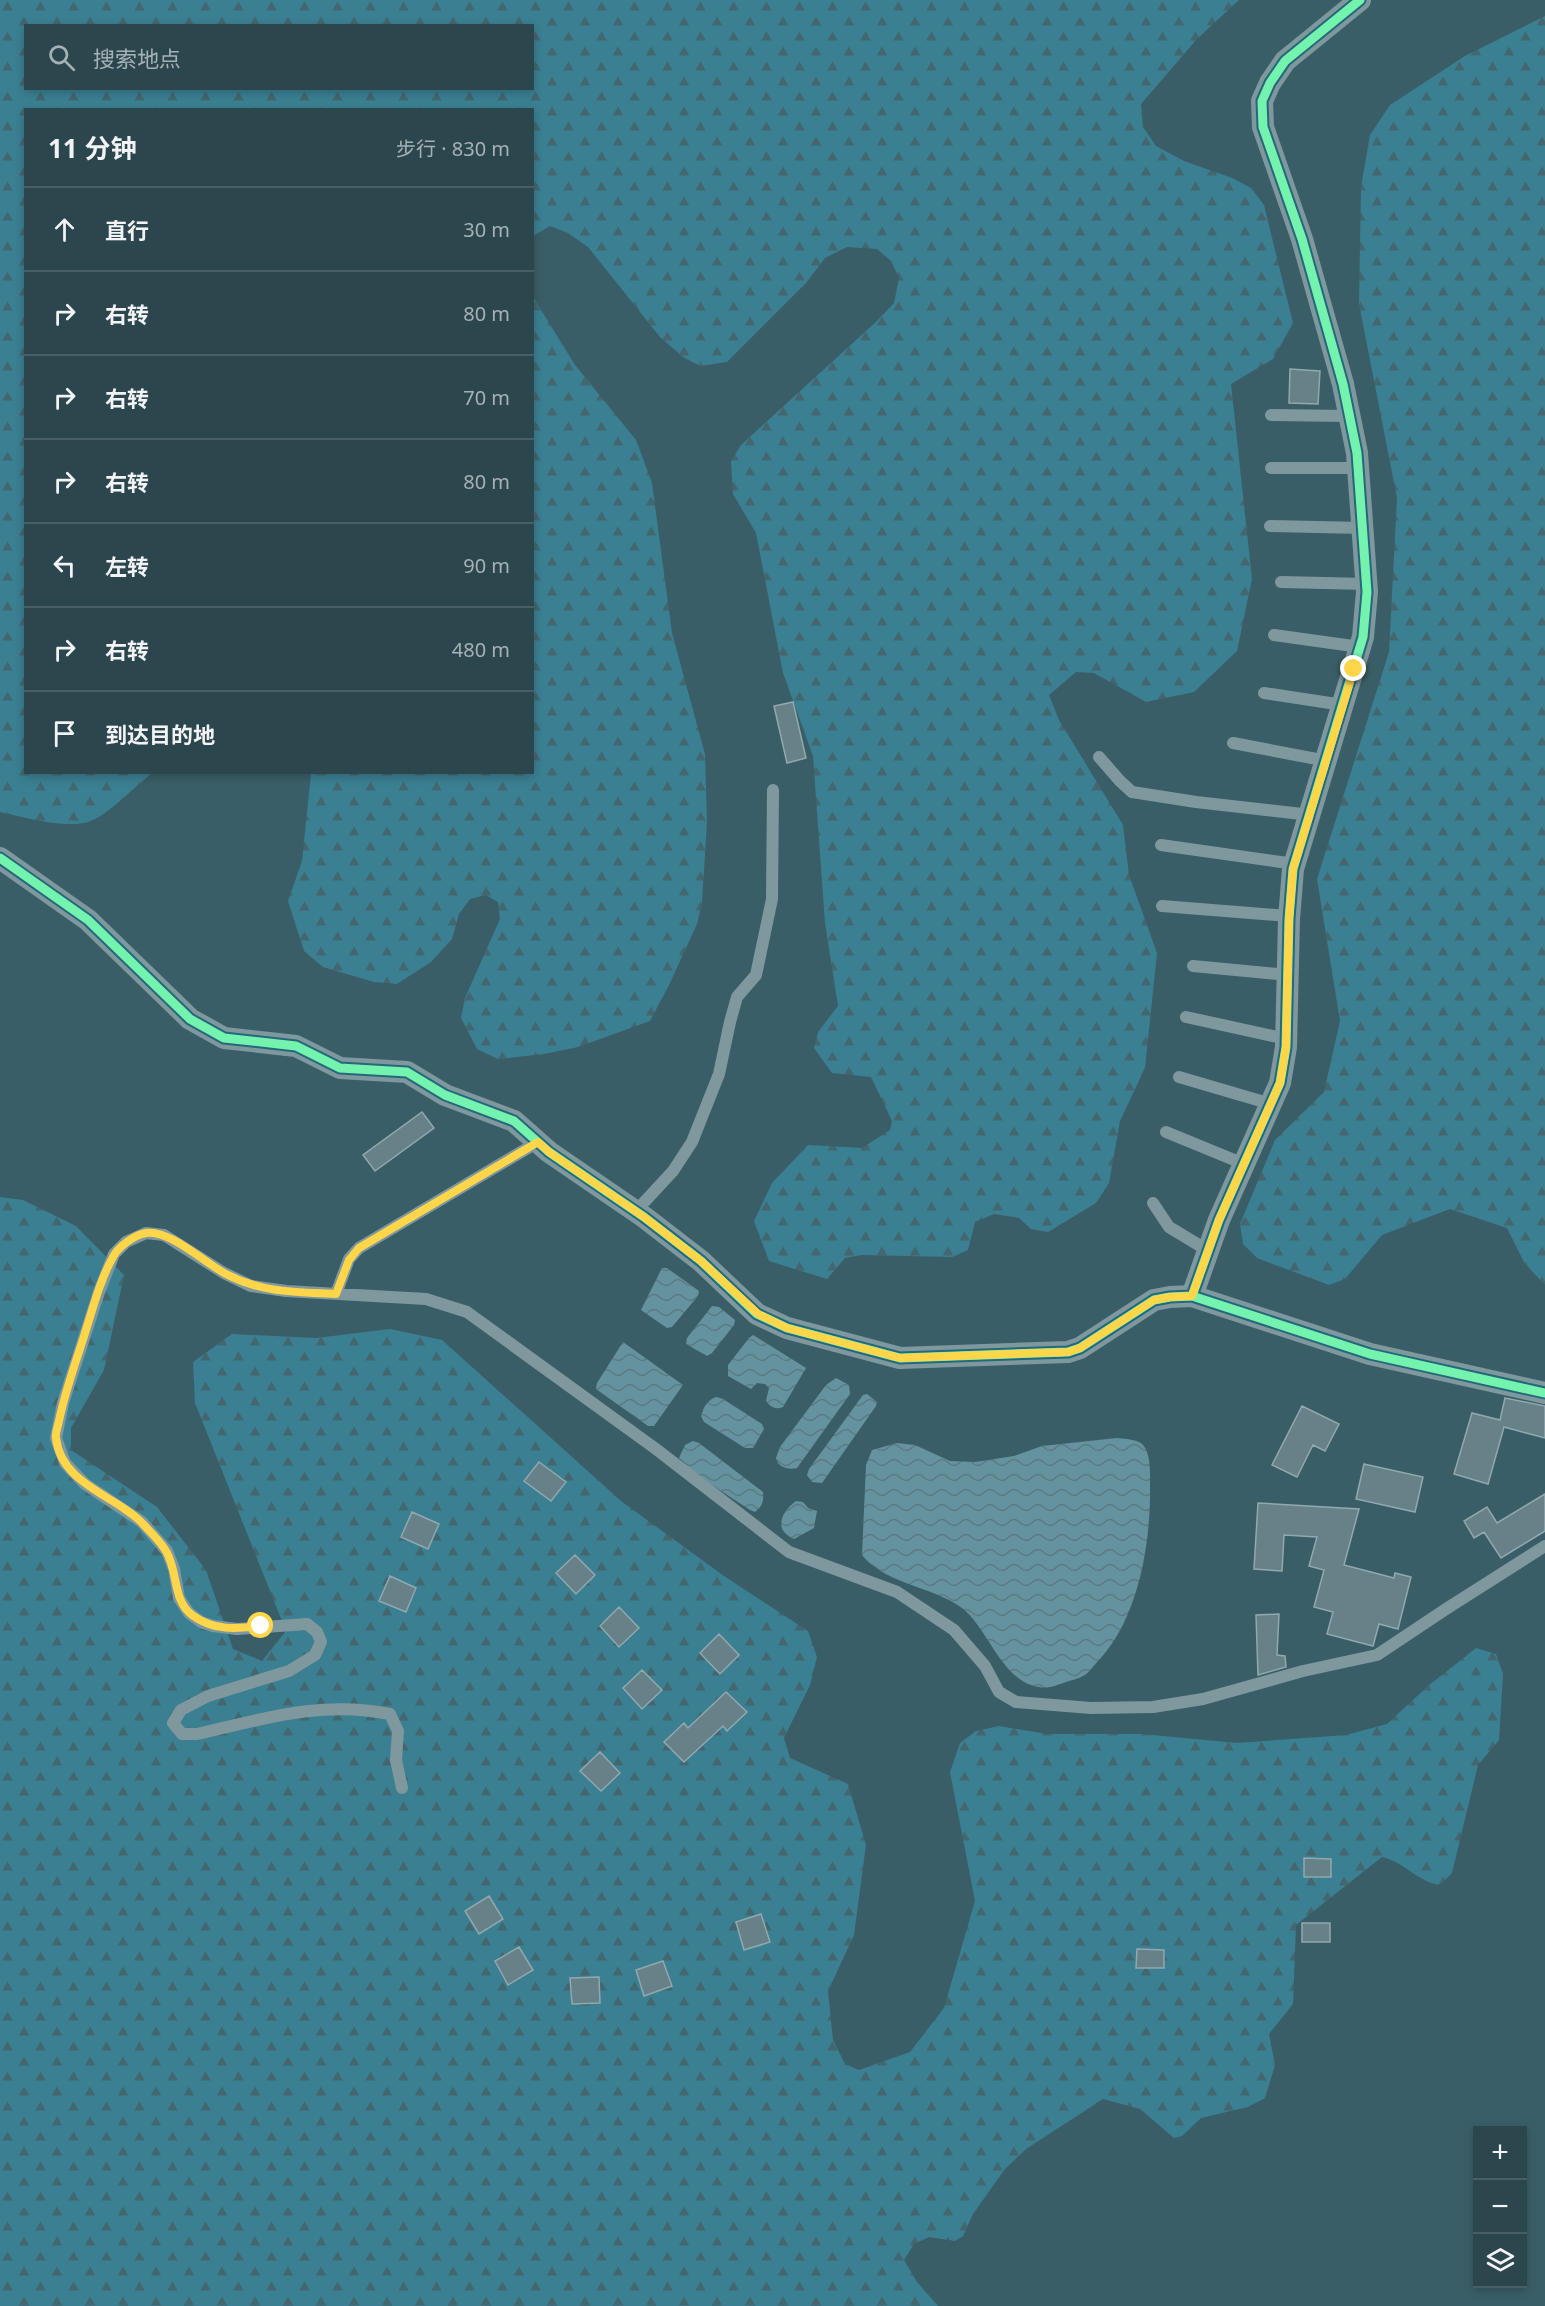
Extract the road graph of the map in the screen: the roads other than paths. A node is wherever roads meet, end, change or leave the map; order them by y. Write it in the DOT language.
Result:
graph roads {
  1 [pos="1360,0"];
  2 [pos="1271,415"];
  3 [pos="1349,416"];
  4 [pos="1271,468"];
  5 [pos="1359,468"];
  6 [pos="1270,526"];
  7 [pos="1364,528"];
  8 [pos="1281,582"];
  9 [pos="1367,584"];
  10 [pos="1274,635"];
  11 [pos="1360,647"];
  12 [pos="1264,693"];
  13 [pos="1343,705"];
  14 [pos="1233,743"];
  15 [pos="1099,757"];
  16 [pos="1327,761"];
  17 [pos="773,790"];
  18 [pos="1311,815"];
  19 [pos="1161,845"];
  20 [pos="0,858"];
  21 [pos="1295,864"];
  22 [pos="1162,906"];
  23 [pos="1289,916"];
  24 [pos="1193,966"];
  25 [pos="1288,975"];
  26 [pos="1186,1017"];
  27 [pos="1286,1039"];
  28 [pos="1179,1077"];
  29 [pos="1271,1104"];
  30 [pos="1166,1132"];
  31 [pos="538,1142"];
  32 [pos="1244,1164"];
  33 [pos="1153,1203"];
  34 [pos="636,1211"];
  35 [pos="1207,1250"];
  36 [pos="336,1294"];
  37 [pos="1192,1296"];
  38 [pos="1545,1393"];
  39 [pos="1545,1546"];
  40 [pos="402,1788"];
  1 -- 3 [label="street"];
  2 -- 3 [label="lane"];
  3 -- 5 [label="street"];
  4 -- 5 [label="lane"];
  5 -- 7 [label="street"];
  6 -- 7 [label="lane"];
  7 -- 9 [label="street"];
  8 -- 9 [label="lane"];
  9 -- 11 [label="street"];
  10 -- 11 [label="lane"];
  11 -- 13 [label="street"];
  12 -- 13 [label="lane"];
  13 -- 16 [label="street"];
  14 -- 16 [label="lane"];
  15 -- 18 [label="lane"];
  16 -- 18 [label="street"];
  17 -- 34 [label="lane"];
  18 -- 21 [label="street"];
  19 -- 21 [label="lane"];
  20 -- 31 [label="street"];
  21 -- 23 [label="street"];
  22 -- 23 [label="lane"];
  23 -- 25 [label="street"];
  24 -- 25 [label="lane"];
  25 -- 27 [label="street"];
  26 -- 27 [label="lane"];
  27 -- 29 [label="street"];
  28 -- 29 [label="lane"];
  29 -- 32 [label="street"];
  30 -- 32 [label="lane"];
  31 -- 34 [label="street"];
  31 -- 36 [label="lane"];
  32 -- 35 [label="street"];
  33 -- 35 [label="lane"];
  34 -- 37 [label="street"];
  35 -- 37 [label="street"];
  36 -- 39 [label="lane"];
  36 -- 40 [label="lane"];
  37 -- 38 [label="street"];
}
